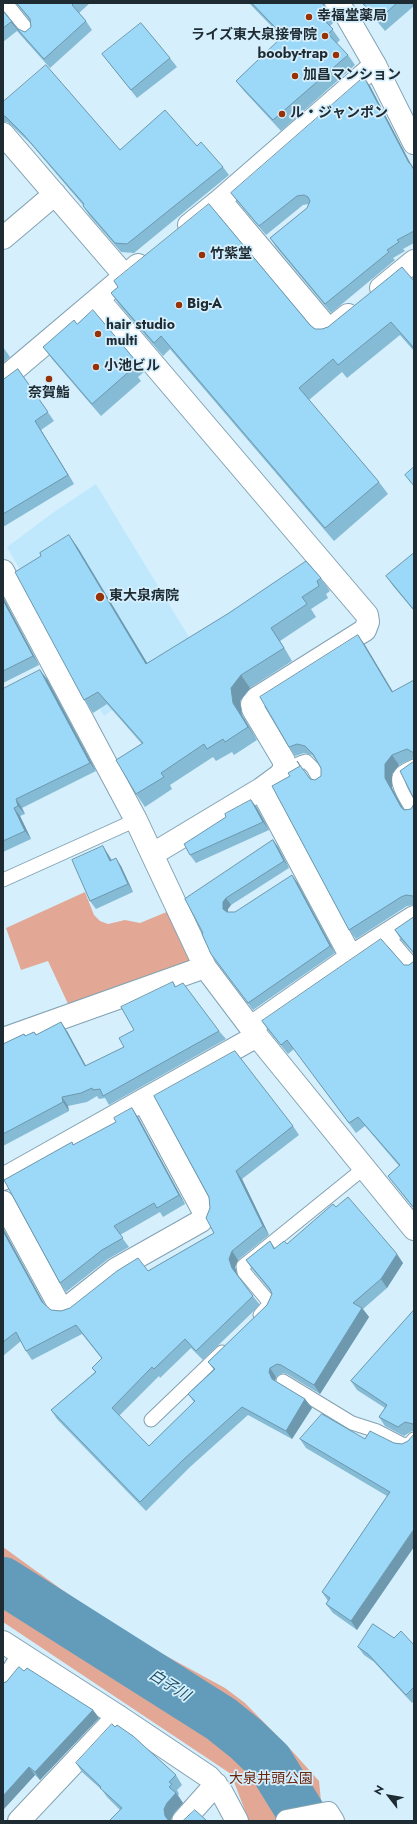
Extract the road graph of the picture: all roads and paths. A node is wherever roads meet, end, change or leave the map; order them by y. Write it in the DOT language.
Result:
graph roads {
  1 [pos="6,3"];
  2 [pos="346,6"];
  3 [pos="30,33"];
  4 [pos="375,65"];
  5 [pos="3,134"];
  6 [pos="414,143"];
  7 [pos="55,194"];
  8 [pos="220,200"];
  9 [pos="3,238"];
  10 [pos="172,238"];
  11 [pos="155,252"];
  12 [pos="414,261"];
  13 [pos="125,276"];
  14 [pos="98,298"];
  15 [pos="3,379"];
  16 [pos="3,572"];
  17 [pos="414,766"];
  18 [pos="284,769"];
  19 [pos="321,782"];
  20 [pos="261,789"];
  21 [pos="414,812"];
  22 [pos="136,820"];
  23 [pos="153,854"];
  24 [pos="3,880"];
  25 [pos="414,917"];
  26 [pos="386,934"];
  27 [pos="351,957"];
  28 [pos="205,967"];
  29 [pos="414,967"];
  30 [pos="254,1032"];
  31 [pos="3,1039"];
  32 [pos="144,1100"];
  33 [pos="363,1169"];
  34 [pos="3,1178"];
  35 [pos="3,1202"];
  36 [pos="414,1229"];
  37 [pos="249,1326"];
  38 [pos="232,1343"];
  39 [pos="283,1381"];
  40 [pos="151,1420"];
  41 [pos="414,1439"];
  42 [pos="3,1642"];
  43 [pos="23,1656"];
  44 [pos="3,1681"];
  45 [pos="118,1716"];
  46 [pos="216,1784"];
  47 [pos="330,1817"];
  48 [pos="19,1821"];
  49 [pos="183,1821"];
  50 [pos="237,1821"];
  51 [pos="287,1821"];
  1 -- 3 [label="lane"];
  2 -- 4 [label="street"];
  4 -- 6 [label="street"];
  4 -- 8 [label="street"];
  5 -- 7 [label="street"];
  7 -- 9 [label="street"];
  7 -- 13 [label="street"];
  8 -- 10 [label="street"];
  8 -- 12 [label="street"];
  11 -- 13 [label="street"];
  13 -- 14 [label="street"];
  14 -- 15 [label="street"];
  14 -- 18 [label="street"];
  16 -- 22 [label="street"];
  17 -- 21 [label="lane"];
  18 -- 19 [label="lane"];
  18 -- 20 [label="street"];
  20 -- 23 [label="street"];
  20 -- 27 [label="street"];
  22 -- 23 [label="street"];
  22 -- 24 [label="lane"];
  23 -- 28 [label="street"];
  25 -- 26 [label="street"];
  26 -- 27 [label="street"];
  26 -- 29 [label="lane"];
  27 -- 30 [label="street"];
  28 -- 30 [label="street"];
  28 -- 31 [label="street"];
  30 -- 32 [label="street"];
  30 -- 33 [label="street"];
  32 -- 34 [label="street"];
  32 -- 35 [label="street"];
  33 -- 36 [label="street"];
  33 -- 37 [label="lane"];
  38 -- 40 [label="lane"];
  39 -- 41 [label="lane"];
  42 -- 43 [label="street"];
  43 -- 44 [label="street"];
  43 -- 45 [label="street"];
  45 -- 46 [label="street"];
  45 -- 48 [label="street"];
  46 -- 49 [label="street"];
  46 -- 50 [label="street"];
  47 -- 51 [label="street"];
}
